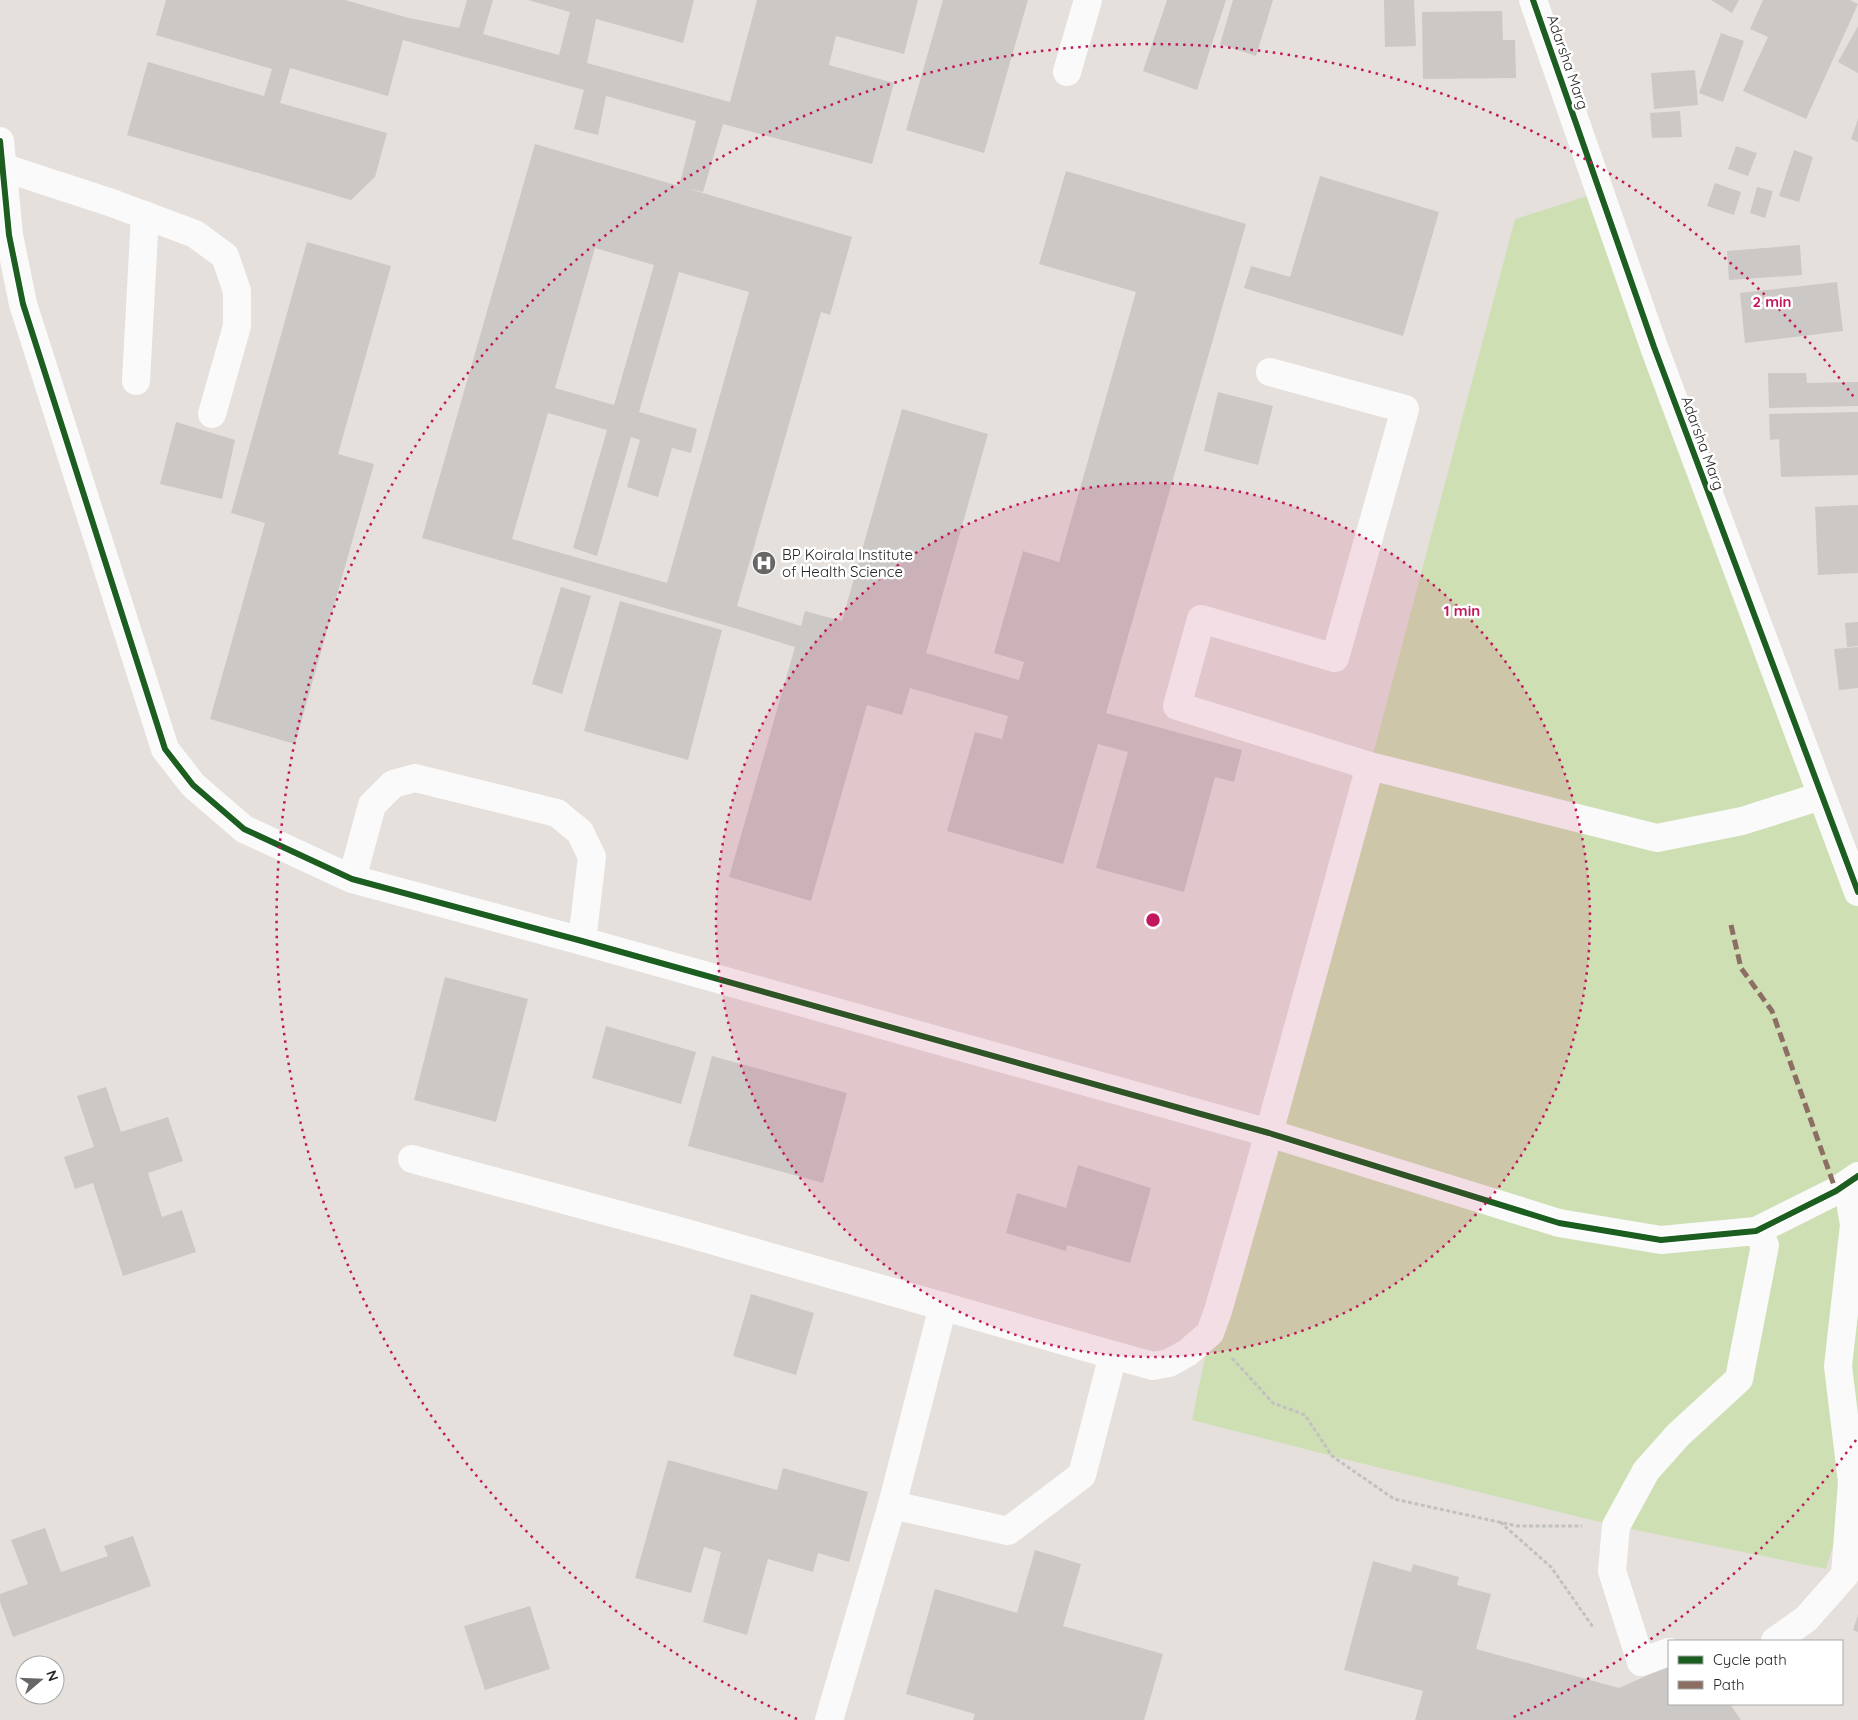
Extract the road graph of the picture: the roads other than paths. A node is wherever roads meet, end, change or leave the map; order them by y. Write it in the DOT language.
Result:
graph roads {
  1 [pos="1088,0"];
  2 [pos="1533,0"];
  3 [pos="1067,72"];
  4 [pos="1,154"];
  5 [pos="144,215"];
  6 [pos="1270,372"];
  7 [pos="136,381"];
  8 [pos="212,414"];
  9 [pos="1370,766"];
  10 [pos="1821,796"];
  11 [pos="352,879"];
  12 [pos="1858,892"];
  13 [pos="582,941"];
  14 [pos="1269,1133"];
  15 [pos="412,1159"];
  16 [pos="1847,1184"];
  17 [pos="1756,1231"];
  18 [pos="943,1306"];
  19 [pos="1113,1355"];
  20 [pos="892,1505"];
  21 [pos="1776,1640"];
  22 [pos="1668,1652"];
  23 [pos="829,1720"];
  1 -- 3 [label="street"];
  2 -- 10 [label="street, Adarsha Marg"];
  4 -- 5 [label="street"];
  4 -- 11 [label="street"];
  5 -- 7 [label="street"];
  5 -- 8 [label="street"];
  6 -- 9 [label="street"];
  9 -- 10 [label="street"];
  9 -- 14 [label="street"];
  10 -- 12 [label="street, Adarsha Marg"];
  11 -- 13 [label="street"];
  11 -- 13 [label="street"];
  13 -- 14 [label="street"];
  14 -- 17 [label="street"];
  14 -- 19 [label="street"];
  15 -- 18 [label="street"];
  16 -- 17 [label="street"];
  16 -- 21 [label="street"];
  17 -- 22 [label="street"];
  18 -- 19 [label="street"];
  18 -- 20 [label="street"];
  19 -- 20 [label="street"];
  20 -- 23 [label="street"];
}
